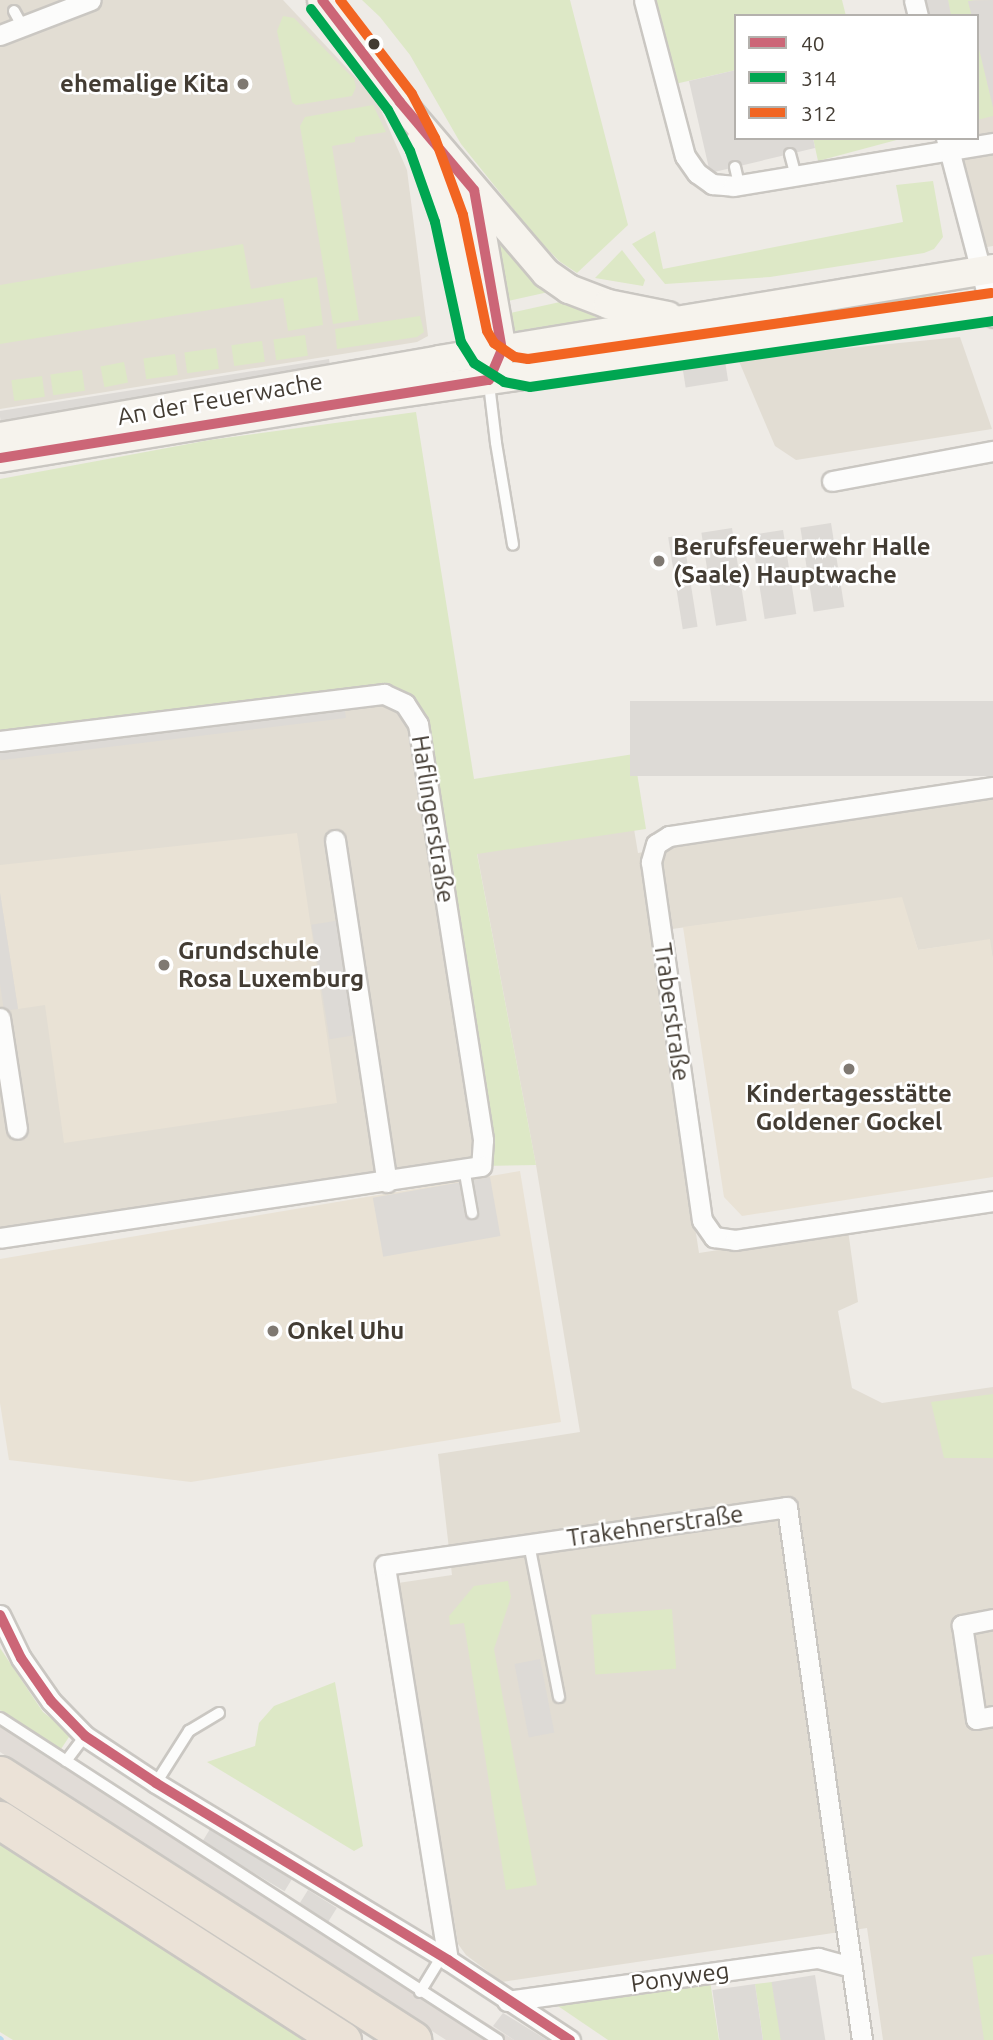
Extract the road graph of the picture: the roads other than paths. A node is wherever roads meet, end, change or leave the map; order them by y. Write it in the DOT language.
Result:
graph roads {
  1 [pos="322,0"];
  2 [pos="644,0"];
  3 [pos="83,2"];
  4 [pos="0,35"];
  5 [pos="400,102"];
  6 [pos="993,143"];
  7 [pos="948,145"];
  8 [pos="790,154"];
  9 [pos="796,177"];
  10 [pos="474,190"];
  11 [pos="987,270"];
  12 [pos="466,301"];
  13 [pos="992,311"];
  14 [pos="684,319"];
  15 [pos="439,360"];
  16 [pos="493,361"];
  17 [pos="0,437"];
  18 [pos="993,450"];
  19 [pos="0,458"];
  20 [pos="832,481"];
  21 [pos="513,545"];
  22 [pos="0,741"];
  23 [pos="993,787"];
  24 [pos="335,840"];
  25 [pos="0,1018"];
  26 [pos="17,1129"];
  27 [pos="464,1168"];
  28 [pos="387,1182"];
  29 [pos="993,1201"];
  30 [pos="472,1213"];
  31 [pos="0,1238"];
  32 [pos="529,1544"];
  33 [pos="0,1615"];
  34 [pos="993,1619"];
  35 [pos="559,1697"];
  36 [pos="219,1713"];
  37 [pos="993,1716"];
  38 [pos="0,1718"];
  39 [pos="85,1735"];
  40 [pos="66,1761"];
  41 [pos="0,1775"];
  42 [pos="156,1783"];
  43 [pos="0,1820"];
  44 [pos="445,1958"];
  45 [pos="852,1967"];
  46 [pos="419,1992"];
  47 [pos="507,2001"];
  48 [pos="342,2040"];
  49 [pos="412,2040"];
  50 [pos="498,2040"];
  51 [pos="570,2040"];
  52 [pos="862,2040"];
  1 -- 5 [label="street"];
  2 -- 9 [label="street"];
  3 -- 4 [label="street"];
  5 -- 10 [label="street"];
  5 -- 12 [label="street"];
  6 -- 7 [label="street"];
  7 -- 9 [label="street"];
  7 -- 11 [label="street"];
  8 -- 9 [label="lane"];
  10 -- 14 [label="street"];
  10 -- 16 [label="street"];
  11 -- 13 [label="street"];
  11 -- 14 [label="street, An der Feuerwache"];
  12 -- 15 [label="street"];
  12 -- 16 [label="street"];
  13 -- 16 [label="street, An der Feuerwache"];
  14 -- 16 [label="street, An der Feuerwache"];
  15 -- 16 [label="street, An der Feuerwache"];
  15 -- 17 [label="street, An der Feuerwache"];
  16 -- 19 [label="street, An der Feuerwache"];
  16 -- 21 [label="lane"];
  18 -- 20 [label="street"];
  22 -- 27 [label="street, Haflingerstraße"];
  23 -- 29 [label="street, Traberstraße"];
  24 -- 28 [label="street"];
  25 -- 26 [label="street"];
  27 -- 28 [label="street"];
  27 -- 30 [label="lane"];
  28 -- 31 [label="street"];
  32 -- 35 [label="lane"];
  32 -- 44 [label="street, Trakehnerstraße"];
  32 -- 45 [label="street, Trakehnerstraße"];
  33 -- 39 [label="street"];
  34 -- 37 [label="street"];
  36 -- 42 [label="lane"];
  38 -- 40 [label="lane"];
  39 -- 40 [label="lane"];
  39 -- 42 [label="street"];
  40 -- 46 [label="lane"];
  41 -- 49 [label="highway"];
  42 -- 44 [label="street"];
  43 -- 48 [label="highway"];
  44 -- 46 [label="lane"];
  44 -- 47 [label="street"];
  45 -- 47 [label="street, Ponyweg"];
  45 -- 52 [label="street, Trakehnerstraße"];
  46 -- 50 [label="lane"];
  47 -- 51 [label="street"];
}
